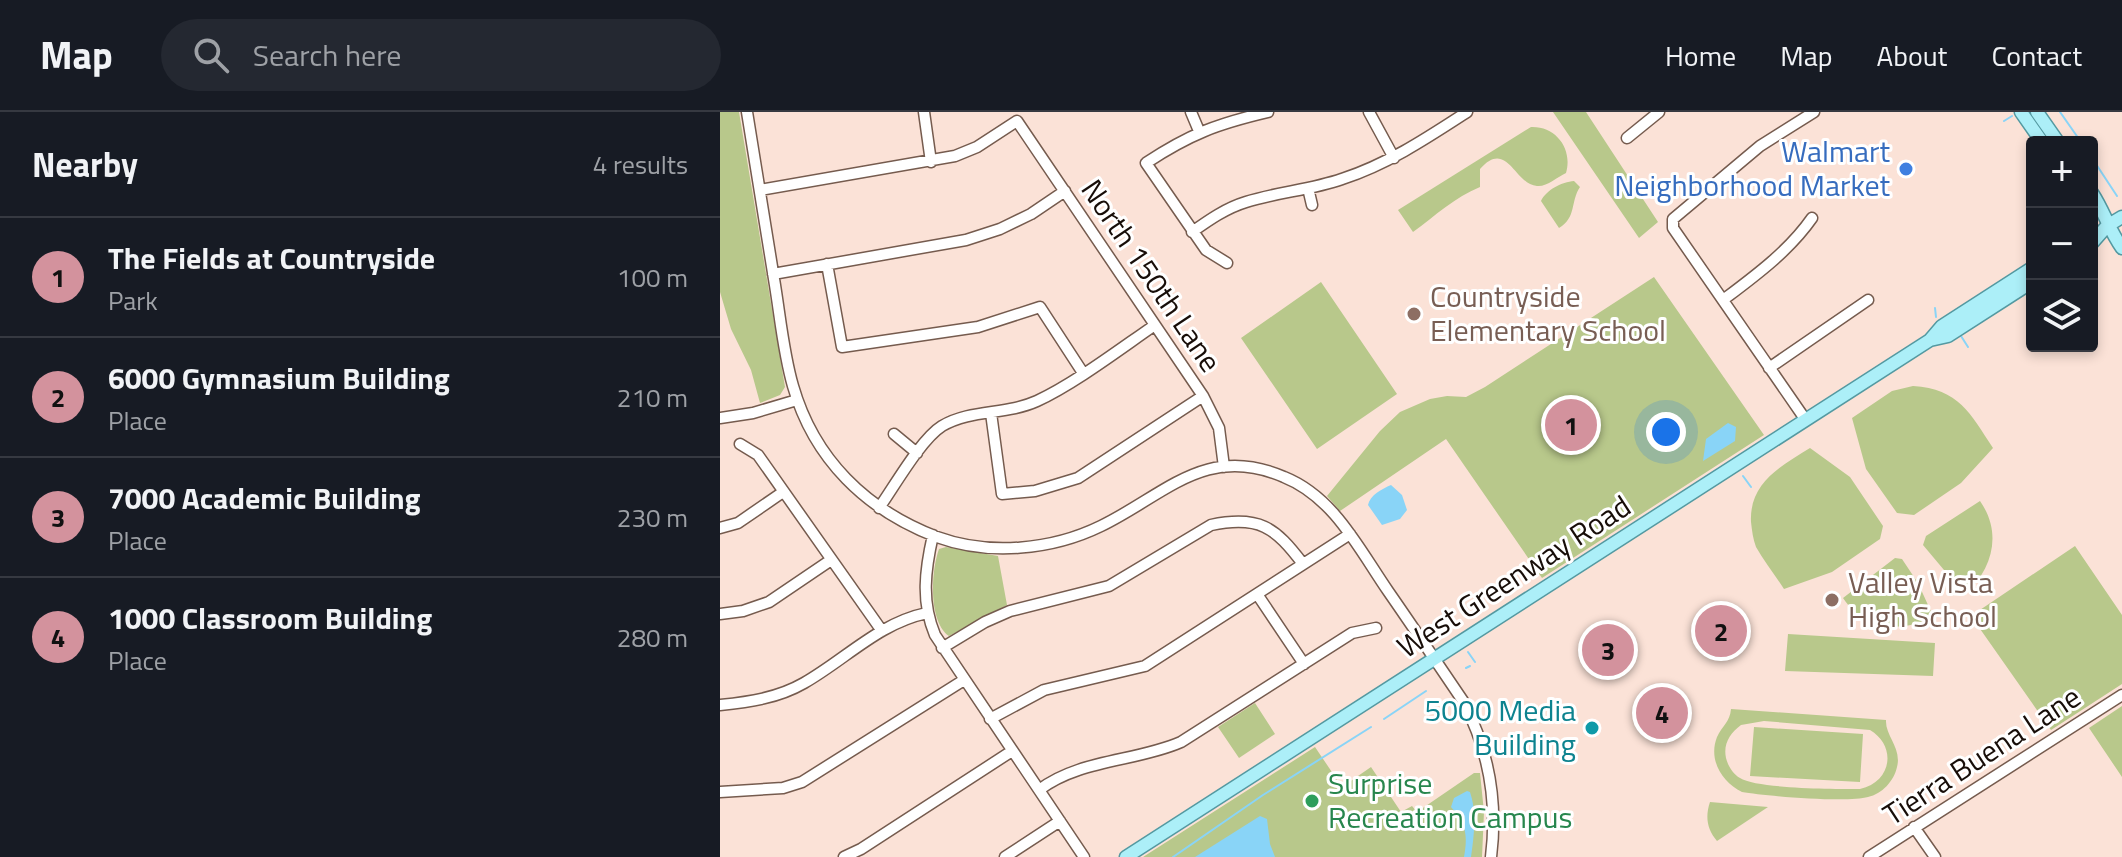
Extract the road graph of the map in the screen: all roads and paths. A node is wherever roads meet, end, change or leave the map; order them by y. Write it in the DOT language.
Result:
graph roads {
  1 [pos="747,112"];
  2 [pos="924,112"];
  3 [pos="1191,112"];
  4 [pos="1268,112"];
  5 [pos="1369,112"];
  6 [pos="1467,112"];
  7 [pos="1659,112"];
  8 [pos="1814,112"];
  9 [pos="2021,112"];
  10 [pos="2037,112"];
  11 [pos="1199,131"];
  12 [pos="2038,136"];
  13 [pos="2054,136"];
  14 [pos="1627,138"];
  15 [pos="1394,158"];
  16 [pos="931,162"];
  17 [pos="1308,188"];
  18 [pos="760,190"];
  19 [pos="1065,191"];
  20 [pos="2098,202"];
  21 [pos="1312,205"];
  22 [pos="2122,217"];
  23 [pos="1812,218"];
  24 [pos="2098,219"];
  25 [pos="2107,226"];
  26 [pos="2098,229"];
  27 [pos="1192,232"];
  28 [pos="2098,236"];
  29 [pos="2122,248"];
  30 [pos="1227,263"];
  31 [pos="827,264"];
  32 [pos="2026,272"];
  33 [pos="773,274"];
  34 [pos="2026,286"];
  35 [pos="1723,300"];
  36 [pos="1868,300"];
  37 [pos="1155,325"];
  38 [pos="1930,340"];
  39 [pos="1769,368"];
  40 [pos="1083,373"];
  41 [pos="1203,396"];
  42 [pos="797,400"];
  43 [pos="991,413"];
  44 [pos="720,418"];
  45 [pos="1805,419"];
  46 [pos="894,434"];
  47 [pos="740,444"];
  48 [pos="917,453"];
  49 [pos="1224,467"];
  50 [pos="783,492"];
  51 [pos="879,508"];
  52 [pos="720,528"];
  53 [pos="1350,534"];
  54 [pos="933,535"];
  55 [pos="831,560"];
  56 [pos="1303,564"];
  57 [pos="1257,594"];
  58 [pos="927,613"];
  59 [pos="720,614"];
  60 [pos="1376,628"];
  61 [pos="882,631"];
  62 [pos="942,648"];
  63 [pos="1434,659"];
  64 [pos="1304,664"];
  65 [pos="964,680"];
  66 [pos="2122,695"];
  67 [pos="720,705"];
  68 [pos="990,719"];
  69 [pos="1012,751"];
  70 [pos="1039,790"];
  71 [pos="720,792"];
  72 [pos="1060,821"];
  73 [pos="1914,827"];
  74 [pos="844,857"];
  75 [pos="1005,857"];
  76 [pos="1084,857"];
  77 [pos="1126,857"];
  78 [pos="1491,857"];
  79 [pos="1869,857"];
  80 [pos="1935,857"];
  1 -- 18 [label="street"];
  2 -- 16 [label="street"];
  3 -- 11 [label="street"];
  4 -- 11 [label="street"];
  5 -- 15 [label="street"];
  6 -- 15 [label="street"];
  7 -- 14 [label="street"];
  8 -- 35 [label="street"];
  9 -- 12 [label="main road"];
  10 -- 13 [label="main road"];
  11 -- 27 [label="street"];
  15 -- 17 [label="street"];
  16 -- 18 [label="street"];
  16 -- 19 [label="street, North 150th Lane"];
  17 -- 21 [label="street"];
  17 -- 27 [label="street"];
  18 -- 33 [label="street"];
  19 -- 31 [label="street"];
  19 -- 37 [label="street, North 150th Lane"];
  20 -- 25 [label="main road"];
  22 -- 25 [label="main road"];
  23 -- 35 [label="street"];
  24 -- 25 [label="main road"];
  25 -- 26 [label="main road"];
  25 -- 28 [label="main road"];
  25 -- 29 [label="main road"];
  27 -- 30 [label="street"];
  31 -- 33 [label="street"];
  31 -- 40 [label="street"];
  32 -- 38 [label="main road, West Greenway Road"];
  33 -- 42 [label="street"];
  34 -- 38 [label="main road, West Greenway Road"];
  35 -- 39 [label="street"];
  36 -- 39 [label="street"];
  37 -- 40 [label="street"];
  37 -- 41 [label="street, North 150th Lane"];
  38 -- 45 [label="main road, West Greenway Road"];
  39 -- 45 [label="street"];
  40 -- 43 [label="street"];
  41 -- 43 [label="street"];
  41 -- 49 [label="street, North 150th Lane"];
  42 -- 44 [label="street"];
  42 -- 51 [label="street"];
  43 -- 48 [label="street"];
  45 -- 63 [label="main road, West Greenway Road"];
  46 -- 48 [label="street"];
  47 -- 50 [label="street"];
  48 -- 51 [label="street"];
  49 -- 53 [label="street"];
  49 -- 54 [label="street"];
  50 -- 52 [label="street"];
  50 -- 55 [label="street"];
  51 -- 54 [label="street"];
  53 -- 56 [label="street"];
  53 -- 63 [label="street"];
  54 -- 58 [label="street"];
  55 -- 59 [label="street"];
  55 -- 61 [label="street"];
  56 -- 57 [label="street"];
  56 -- 62 [label="street"];
  57 -- 64 [label="street"];
  57 -- 68 [label="street"];
  58 -- 61 [label="street"];
  58 -- 62 [label="street"];
  60 -- 64 [label="street"];
  61 -- 67 [label="street"];
  62 -- 65 [label="street"];
  63 -- 77 [label="main road, West Greenway Road"];
  63 -- 78 [label="street"];
  64 -- 70 [label="street"];
  65 -- 68 [label="street"];
  65 -- 71 [label="street"];
  66 -- 73 [label="street, Tierra Buena Lane"];
  68 -- 69 [label="street"];
  69 -- 70 [label="street"];
  69 -- 74 [label="street"];
  70 -- 72 [label="street"];
  72 -- 75 [label="street"];
  72 -- 76 [label="street"];
  73 -- 79 [label="street, Tierra Buena Lane"];
  73 -- 80 [label="street"];
}
